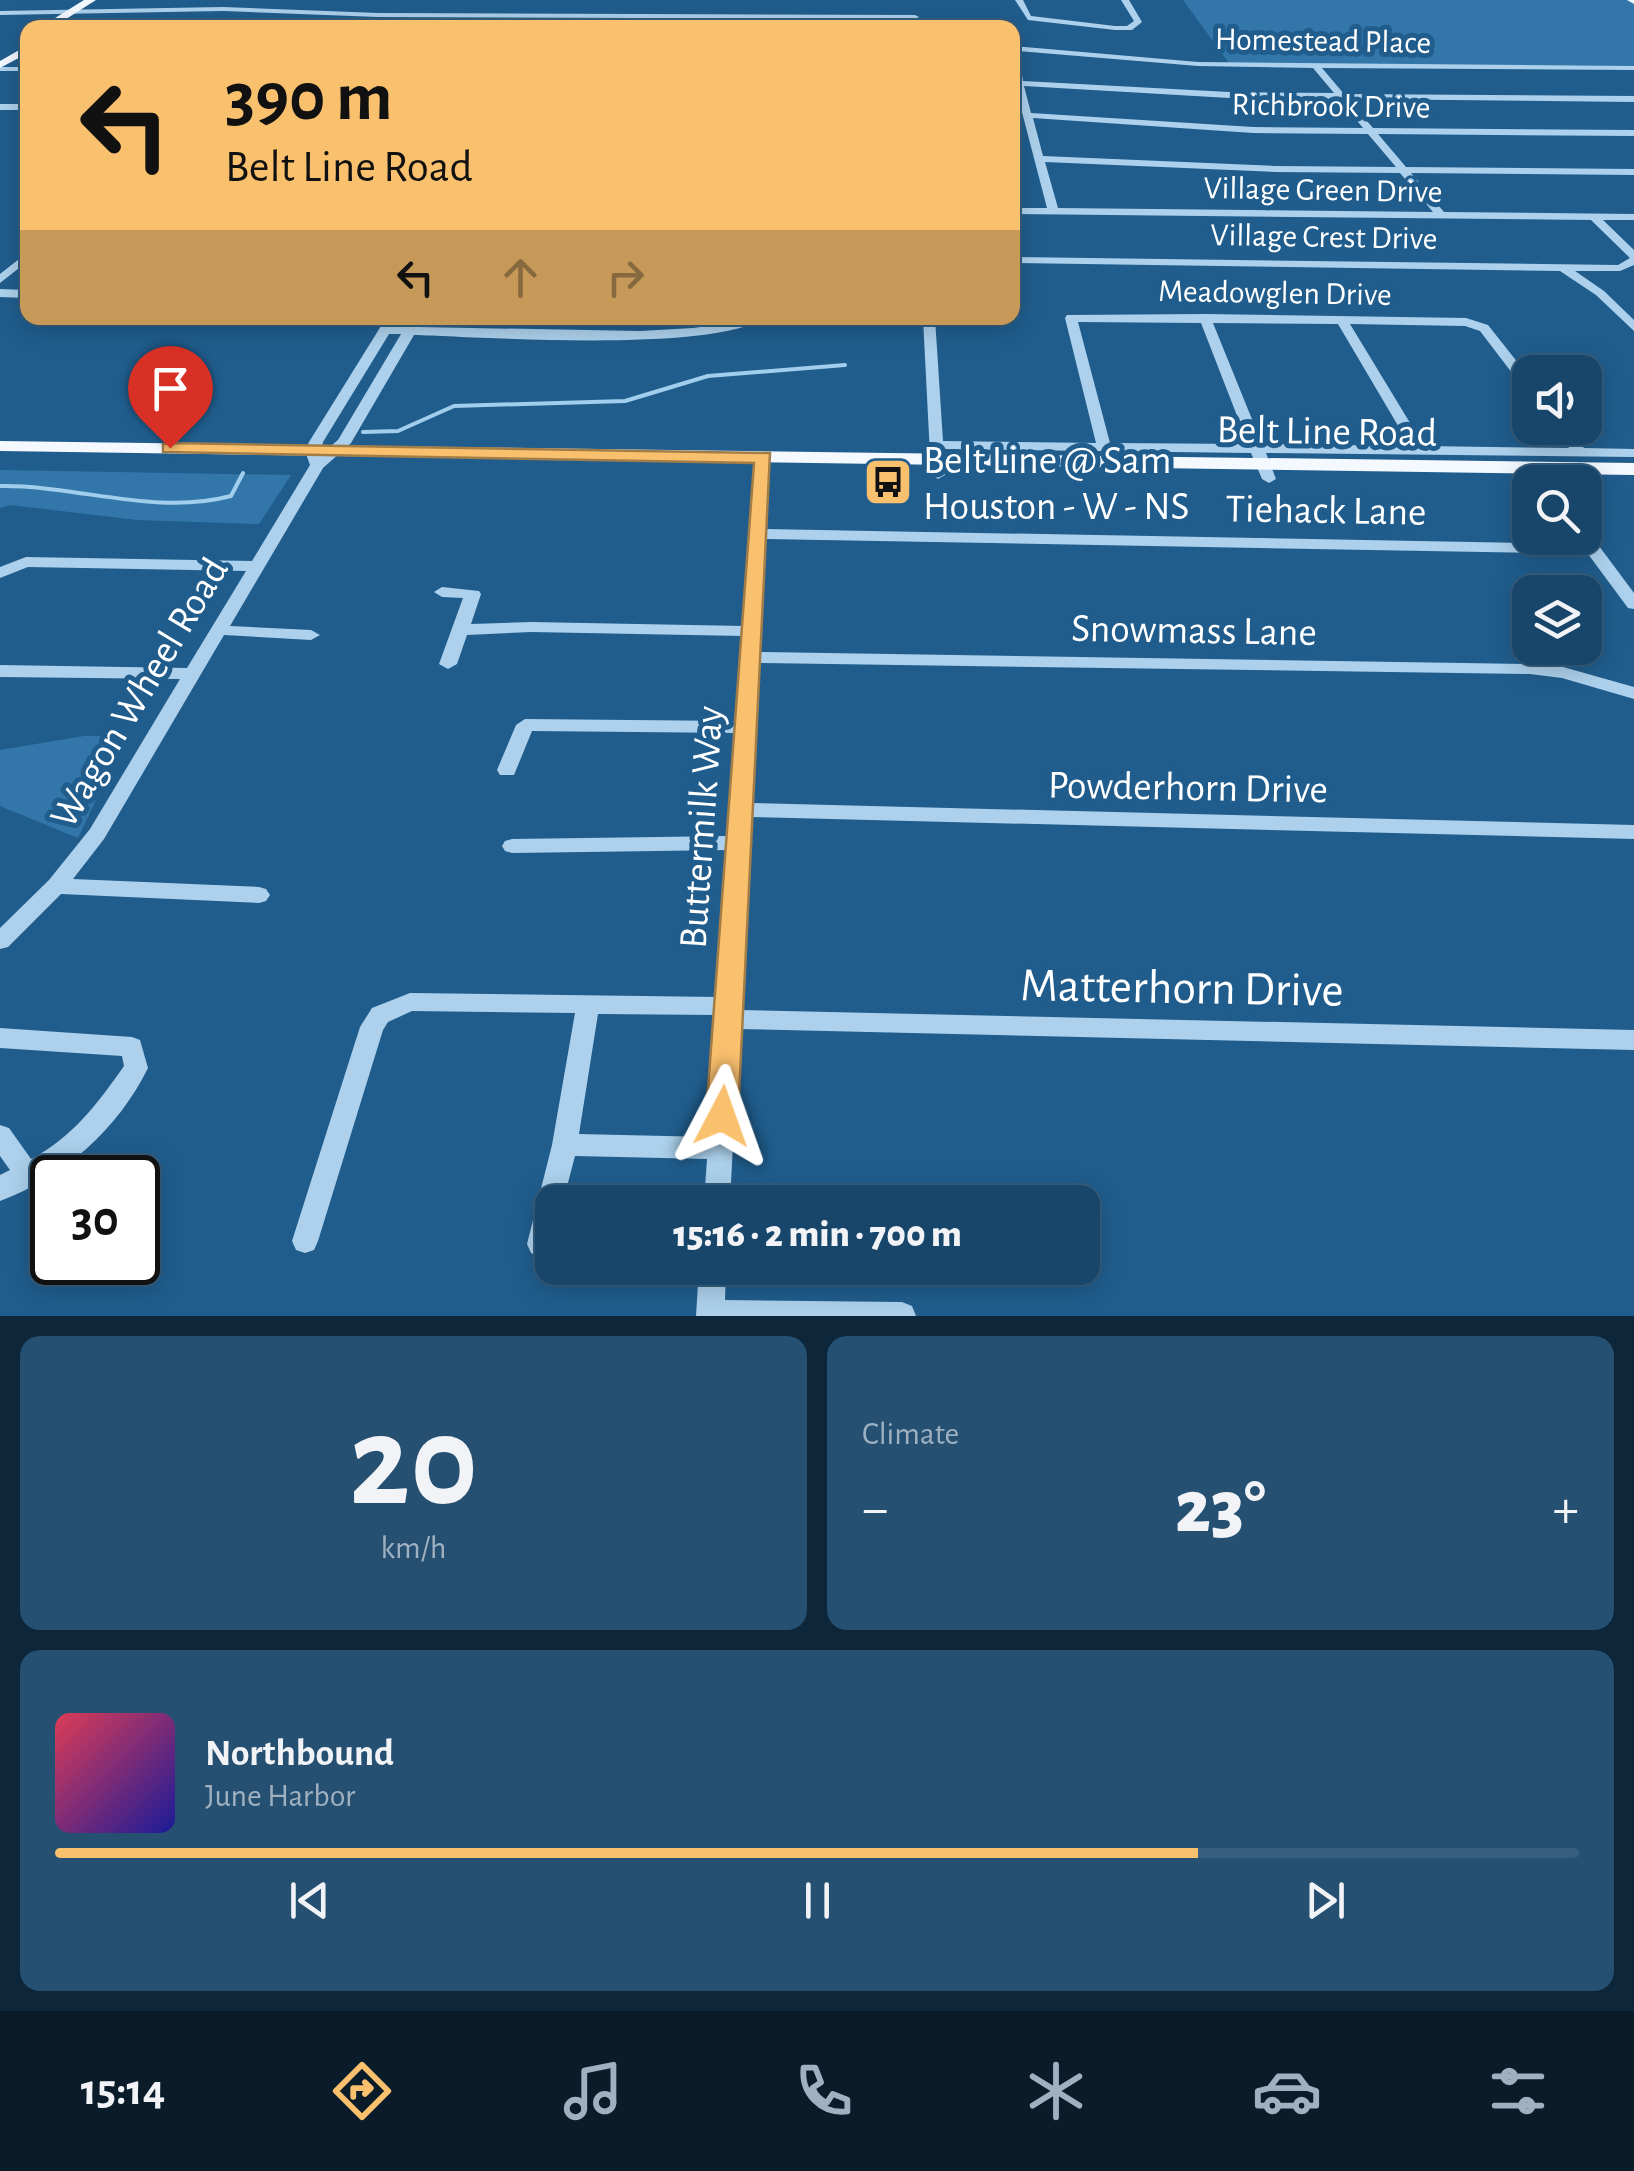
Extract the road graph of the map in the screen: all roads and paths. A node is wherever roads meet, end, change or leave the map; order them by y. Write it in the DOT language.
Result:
graph roads {
  1 [pos="91,0"];
  2 [pos="108,0"];
  3 [pos="914,0"];
  4 [pos="1020,0"];
  5 [pos="1125,0"];
  6 [pos="492,2"];
  7 [pos="807,4"];
  8 [pos="0,13"];
  9 [pos="86,13"];
  10 [pos="68,14"];
  11 [pos="482,15"];
  12 [pos="806,16"];
  13 [pos="915,17"];
  14 [pos="58,20"];
  15 [pos="75,20"];
  16 [pos="477,20"];
  17 [pos="914,20"];
  18 [pos="20,48"];
  19 [pos="1020,49"];
  20 [pos="1315,66"];
  21 [pos="1634,68"];
  22 [pos="0,69"];
  23 [pos="1020,83"];
  24 [pos="1020,87"];
  25 [pos="1341,97"];
  26 [pos="1634,100"];
  27 [pos="1028,115"];
  28 [pos="1370,131"];
  29 [pos="1634,133"];
  30 [pos="1040,159"];
  31 [pos="1403,170"];
  32 [pos="1634,172"];
  33 [pos="1020,210"];
  34 [pos="1053,211"];
  35 [pos="1440,215"];
  36 [pos="1592,216"];
  37 [pos="1634,216"];
  38 [pos="1634,259"];
  39 [pos="1020,260"];
  40 [pos="20,263"];
  41 [pos="1562,267"];
  42 [pos="0,280"];
  43 [pos="1205,318"];
  44 [pos="1342,321"];
  45 [pos="387,325"];
  46 [pos="413,325"];
  47 [pos="434,325"];
  48 [pos="594,325"];
  49 [pos="745,325"];
  50 [pos="928,325"];
  51 [pos="1634,328"];
  52 [pos="592,333"];
  53 [pos="1512,366"];
  54 [pos="337,407"];
  55 [pos="365,408"];
  56 [pos="1574,445"];
  57 [pos="0,446"];
  58 [pos="1104,446"];
  59 [pos="1420,450"];
  60 [pos="338,451"];
  61 [pos="1580,452"];
  62 [pos="1634,453"];
  63 [pos="314,458"];
  64 [pos="937,460"];
  65 [pos="0,461"];
  66 [pos="534,462"];
  67 [pos="1264,464"];
  68 [pos="762,465"];
  69 [pos="1634,469"];
  70 [pos="1602,472"];
  71 [pos="1512,478"];
  72 [pos="1602,483"];
  73 [pos="1634,484"];
  74 [pos="758,534"];
  75 [pos="1512,542"];
  76 [pos="1597,555"];
  77 [pos="255,566"];
  78 [pos="0,573"];
  79 [pos="442,592"];
  80 [pos="1634,604"];
  81 [pos="217,630"];
  82 [pos="461,630"];
  83 [pos="752,631"];
  84 [pos="311,636"];
  85 [pos="750,657"];
  86 [pos="448,664"];
  87 [pos="0,671"];
  88 [pos="191,674"];
  89 [pos="1634,692"];
  90 [pos="746,727"];
  91 [pos="507,770"];
  92 [pos="741,810"];
  93 [pos="1634,832"];
  94 [pos="739,842"];
  95 [pos="512,846"];
  96 [pos="56,886"];
  97 [pos="260,895"];
  98 [pos="0,941"];
  99 [pos="588,1005"];
  100 [pos="728,1013"];
  101 [pos="0,1038"];
  102 [pos="1634,1040"];
  103 [pos="0,1136"];
  104 [pos="564,1146"];
  105 [pos="720,1148"];
  106 [pos="25,1172"];
  107 [pos="554,1185"];
  108 [pos="718,1185"];
  109 [pos="0,1189"];
  110 [pos="305,1241"];
  111 [pos="712,1285"];
  112 [pos="710,1314"];
  113 [pos="902,1316"];
  1 -- 10 [label="main road"];
  2 -- 9 [label="main road"];
  3 -- 13 [label="street"];
  4 -- 5 [label="street"];
  6 -- 11 [label="street"];
  7 -- 12 [label="street"];
  8 -- 10 [label="street"];
  9 -- 10 [label="street"];
  9 -- 11 [label="street"];
  9 -- 15 [label="main road"];
  10 -- 14 [label="main road"];
  11 -- 12 [label="street"];
  11 -- 16 [label="street"];
  12 -- 13 [label="street"];
  13 -- 17 [label="street"];
  18 -- 22 [label="main road"];
  19 -- 20 [label="street, Homestead Place"];
  20 -- 21 [label="street, Homestead Place"];
  20 -- 25 [label="street"];
  23 -- 25 [label="street"];
  24 -- 27 [label="street"];
  25 -- 26 [label="street"];
  25 -- 28 [label="street"];
  27 -- 28 [label="street, Richbrook Drive"];
  27 -- 30 [label="street"];
  28 -- 29 [label="street, Richbrook Drive"];
  28 -- 31 [label="street"];
  30 -- 31 [label="street"];
  30 -- 34 [label="street"];
  31 -- 32 [label="street"];
  31 -- 35 [label="street"];
  33 -- 34 [label="street, Village Green Drive"];
  34 -- 35 [label="street, Village Green Drive"];
  35 -- 36 [label="street, Village Green Drive"];
  36 -- 37 [label="street, Village Green Drive"];
  36 -- 38 [label="street, Village Crest Drive"];
  38 -- 41 [label="street, Village Crest Drive"];
  39 -- 41 [label="street, Village Crest Drive"];
  40 -- 42 [label="street"];
  41 -- 51 [label="street"];
  43 -- 44 [label="street, Meadowglen Drive"];
  43 -- 58 [label="street, Meadowglen Drive"];
  43 -- 67 [label="street"];
  44 -- 53 [label="street, Meadowglen Drive"];
  44 -- 59 [label="street"];
  45 -- 54 [label="street, Wagon Wheel Road"];
  46 -- 55 [label="street"];
  47 -- 52 [label="street"];
  48 -- 52 [label="street"];
  49 -- 52 [label="street"];
  50 -- 64 [label="street"];
  54 -- 55 [label="street"];
  54 -- 63 [label="street, Wagon Wheel Road"];
  55 -- 60 [label="street"];
  56 -- 61 [label="street"];
  57 -- 63 [label="main road, Belt Line Road"];
  58 -- 64 [label="street"];
  58 -- 67 [label="street"];
  59 -- 61 [label="street"];
  59 -- 67 [label="street"];
  60 -- 63 [label="main road, Belt Line Road"];
  60 -- 66 [label="main road, Belt Line Road"];
  61 -- 62 [label="street"];
  63 -- 65 [label="main road, Belt Line Road"];
  63 -- 66 [label="main road, Belt Line Road"];
  63 -- 77 [label="street, Wagon Wheel Road"];
  64 -- 67 [label="main road, Belt Line Road"];
  64 -- 68 [label="main road, Belt Line Road"];
  66 -- 68 [label="main road, Belt Line Road"];
  67 -- 71 [label="main road, Belt Line Road"];
  68 -- 74 [label="street, Buttermilk Way"];
  69 -- 70 [label="main road, Belt Line Road"];
  72 -- 73 [label="main road"];
  74 -- 75 [label="street, Tiehack Lane"];
  74 -- 83 [label="street, Buttermilk Way"];
  76 -- 80 [label="street"];
  77 -- 78 [label="street"];
  77 -- 81 [label="street, Wagon Wheel Road"];
  79 -- 82 [label="street"];
  81 -- 84 [label="street"];
  81 -- 88 [label="street, Wagon Wheel Road"];
  82 -- 83 [label="street"];
  82 -- 86 [label="street"];
  83 -- 85 [label="street, Buttermilk Way"];
  85 -- 89 [label="street, Snowmass Lane"];
  85 -- 90 [label="street, Buttermilk Way"];
  87 -- 88 [label="street"];
  88 -- 96 [label="street, Wagon Wheel Road"];
  90 -- 91 [label="street"];
  90 -- 92 [label="street, Buttermilk Way"];
  92 -- 93 [label="street, Powderhorn Drive"];
  92 -- 94 [label="street, Buttermilk Way"];
  94 -- 95 [label="street"];
  94 -- 100 [label="street, Buttermilk Way"];
  96 -- 97 [label="street"];
  96 -- 98 [label="street, Wagon Wheel Road"];
  99 -- 100 [label="street, Matterhorn Drive"];
  99 -- 104 [label="street"];
  99 -- 110 [label="street, Matterhorn Drive"];
  100 -- 102 [label="street, Matterhorn Drive"];
  100 -- 105 [label="street, Buttermilk Way"];
  101 -- 106 [label="street"];
  103 -- 106 [label="street"];
  104 -- 105 [label="street"];
  104 -- 107 [label="street"];
  105 -- 108 [label="street, Buttermilk Way"];
  106 -- 109 [label="street"];
  111 -- 112 [label="street"];
  112 -- 113 [label="street"];
}
